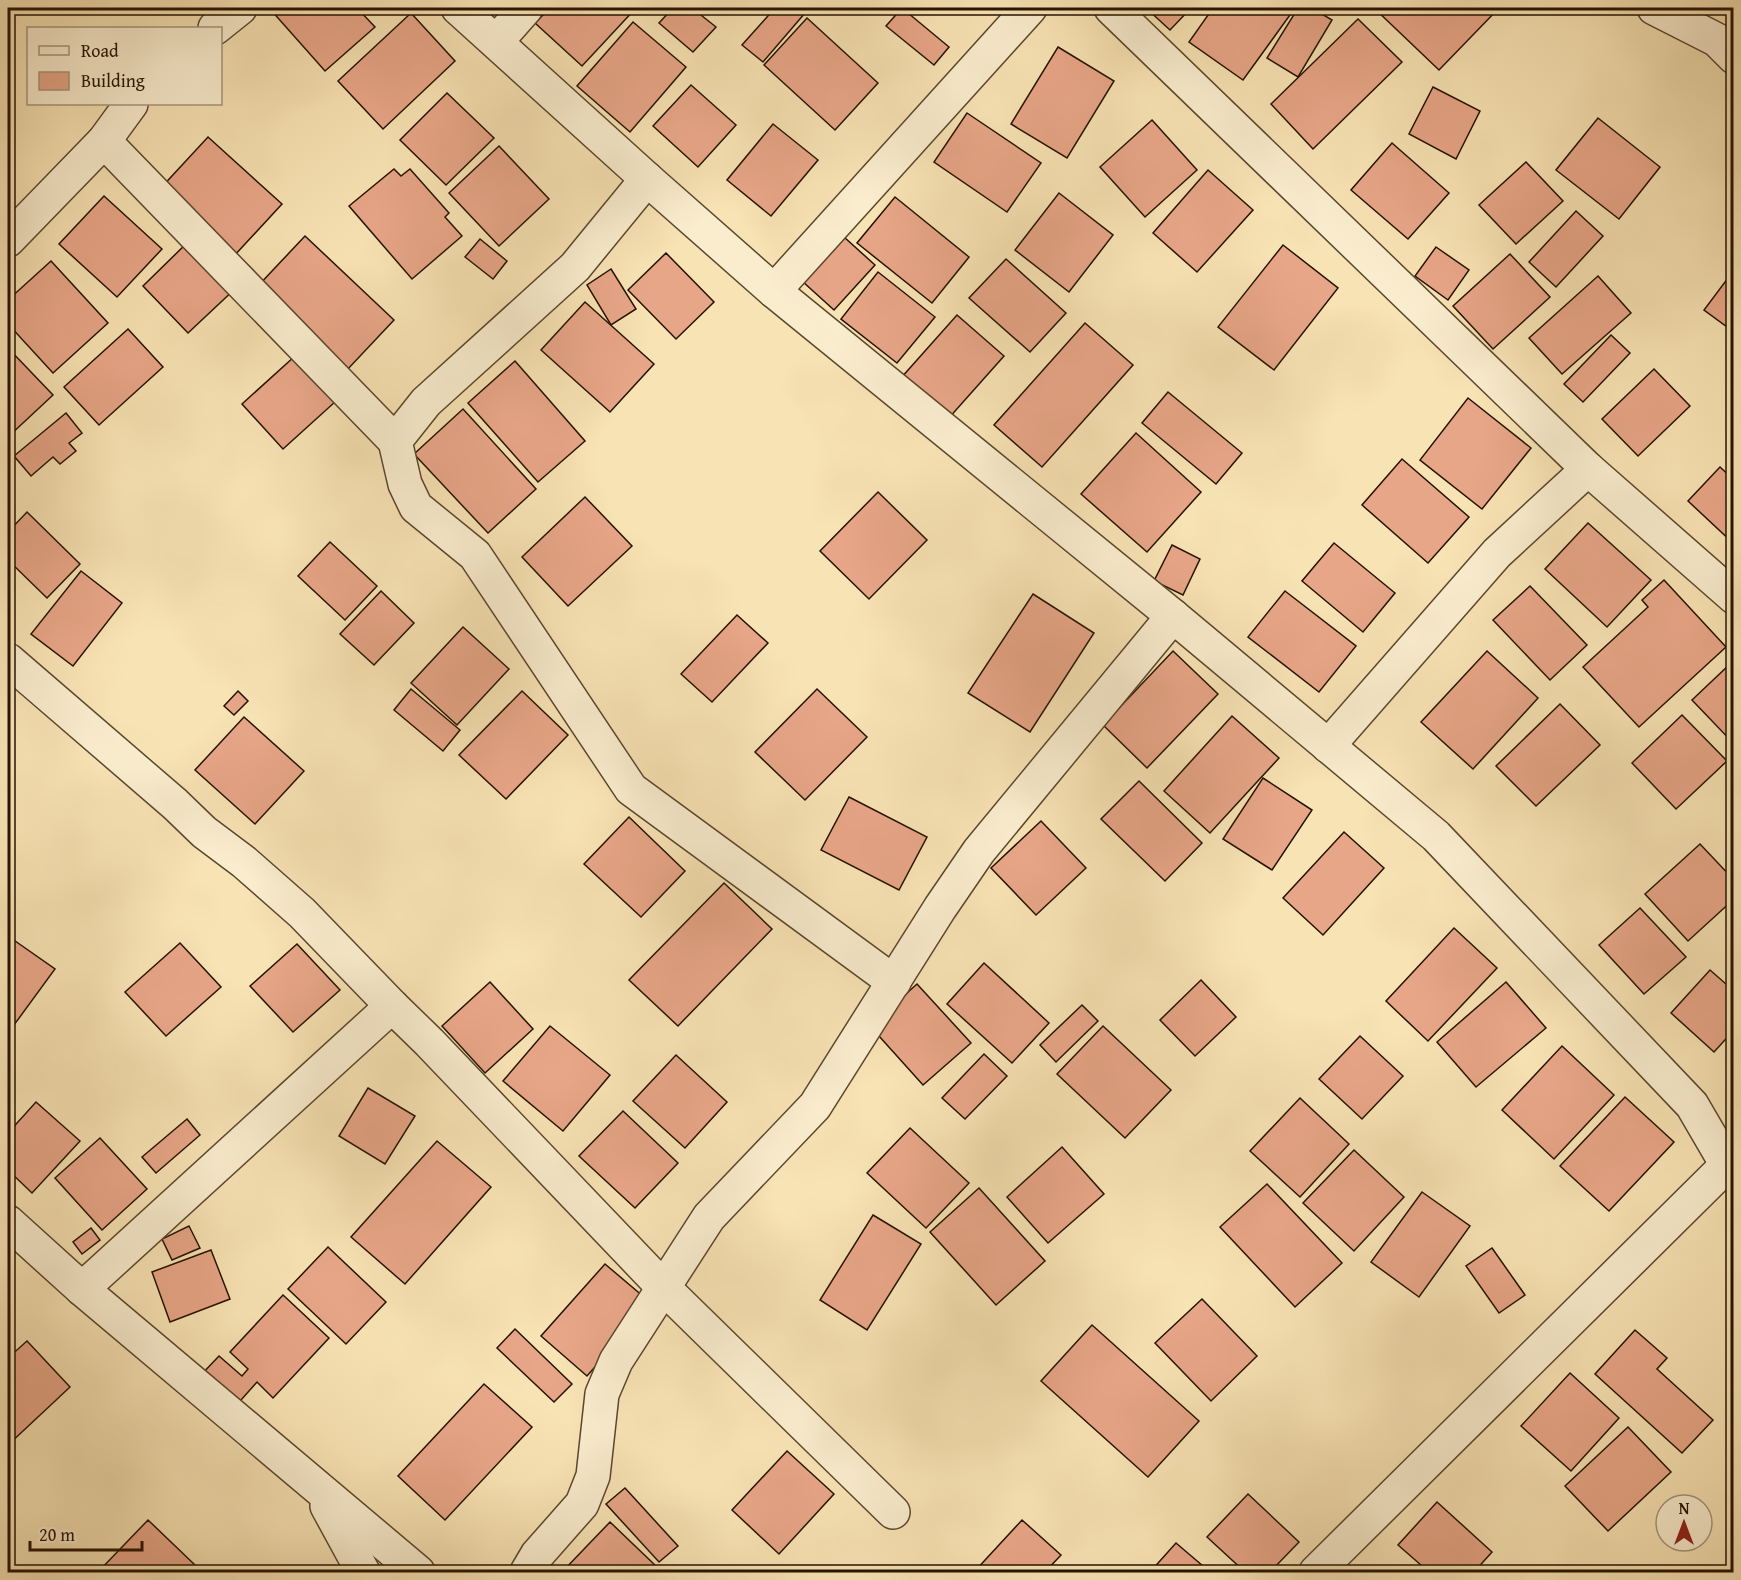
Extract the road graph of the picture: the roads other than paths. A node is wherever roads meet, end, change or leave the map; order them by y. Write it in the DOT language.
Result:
graph roads {
  1 [pos="240,8"];
  2 [pos="458,8"];
  3 [pos="526,8"];
  4 [pos="1030,8"];
  5 [pos="1111,8"];
  6 [pos="1654,8"];
  7 [pos="216,27"];
  8 [pos="1728,38"];
  9 [pos="496,42"];
  10 [pos="129,105"];
  11 [pos="104,141"];
  12 [pos="647,179"];
  13 [pos="8,240"];
  14 [pos="774,291"];
  15 [pos="395,441"];
  16 [pos="1588,469"];
  17 [pos="1734,597"];
  18 [pos="1173,616"];
  19 [pos="8,660"];
  20 [pos="1328,746"];
  21 [pos="894,981"];
  22 [pos="392,1006"];
  23 [pos="1730,1166"];
  24 [pos="8,1222"];
  25 [pos="664,1288"];
  26 [pos="82,1289"];
  27 [pos="317,1488"];
  28 [pos="893,1512"];
  29 [pos="363,1572"];
  30 [pos="418,1572"];
  31 [pos="528,1572"];
  32 [pos="1316,1572"];
  1 -- 7 [label="street"];
  2 -- 9 [label="street"];
  3 -- 9 [label="street"];
  4 -- 14 [label="street"];
  5 -- 16 [label="street"];
  6 -- 8 [label="street"];
  9 -- 12 [label="street"];
  10 -- 11 [label="street"];
  11 -- 13 [label="street"];
  11 -- 15 [label="street"];
  12 -- 14 [label="street"];
  12 -- 15 [label="street"];
  14 -- 18 [label="street"];
  15 -- 21 [label="street"];
  16 -- 17 [label="street"];
  16 -- 20 [label="street"];
  18 -- 20 [label="street"];
  18 -- 21 [label="street"];
  19 -- 22 [label="street"];
  20 -- 23 [label="street"];
  21 -- 25 [label="street"];
  22 -- 25 [label="street"];
  22 -- 26 [label="street"];
  23 -- 32 [label="street"];
  24 -- 26 [label="street"];
  25 -- 28 [label="street"];
  25 -- 31 [label="street"];
  26 -- 27 [label="street"];
  27 -- 29 [label="street"];
  27 -- 30 [label="street"];
}
